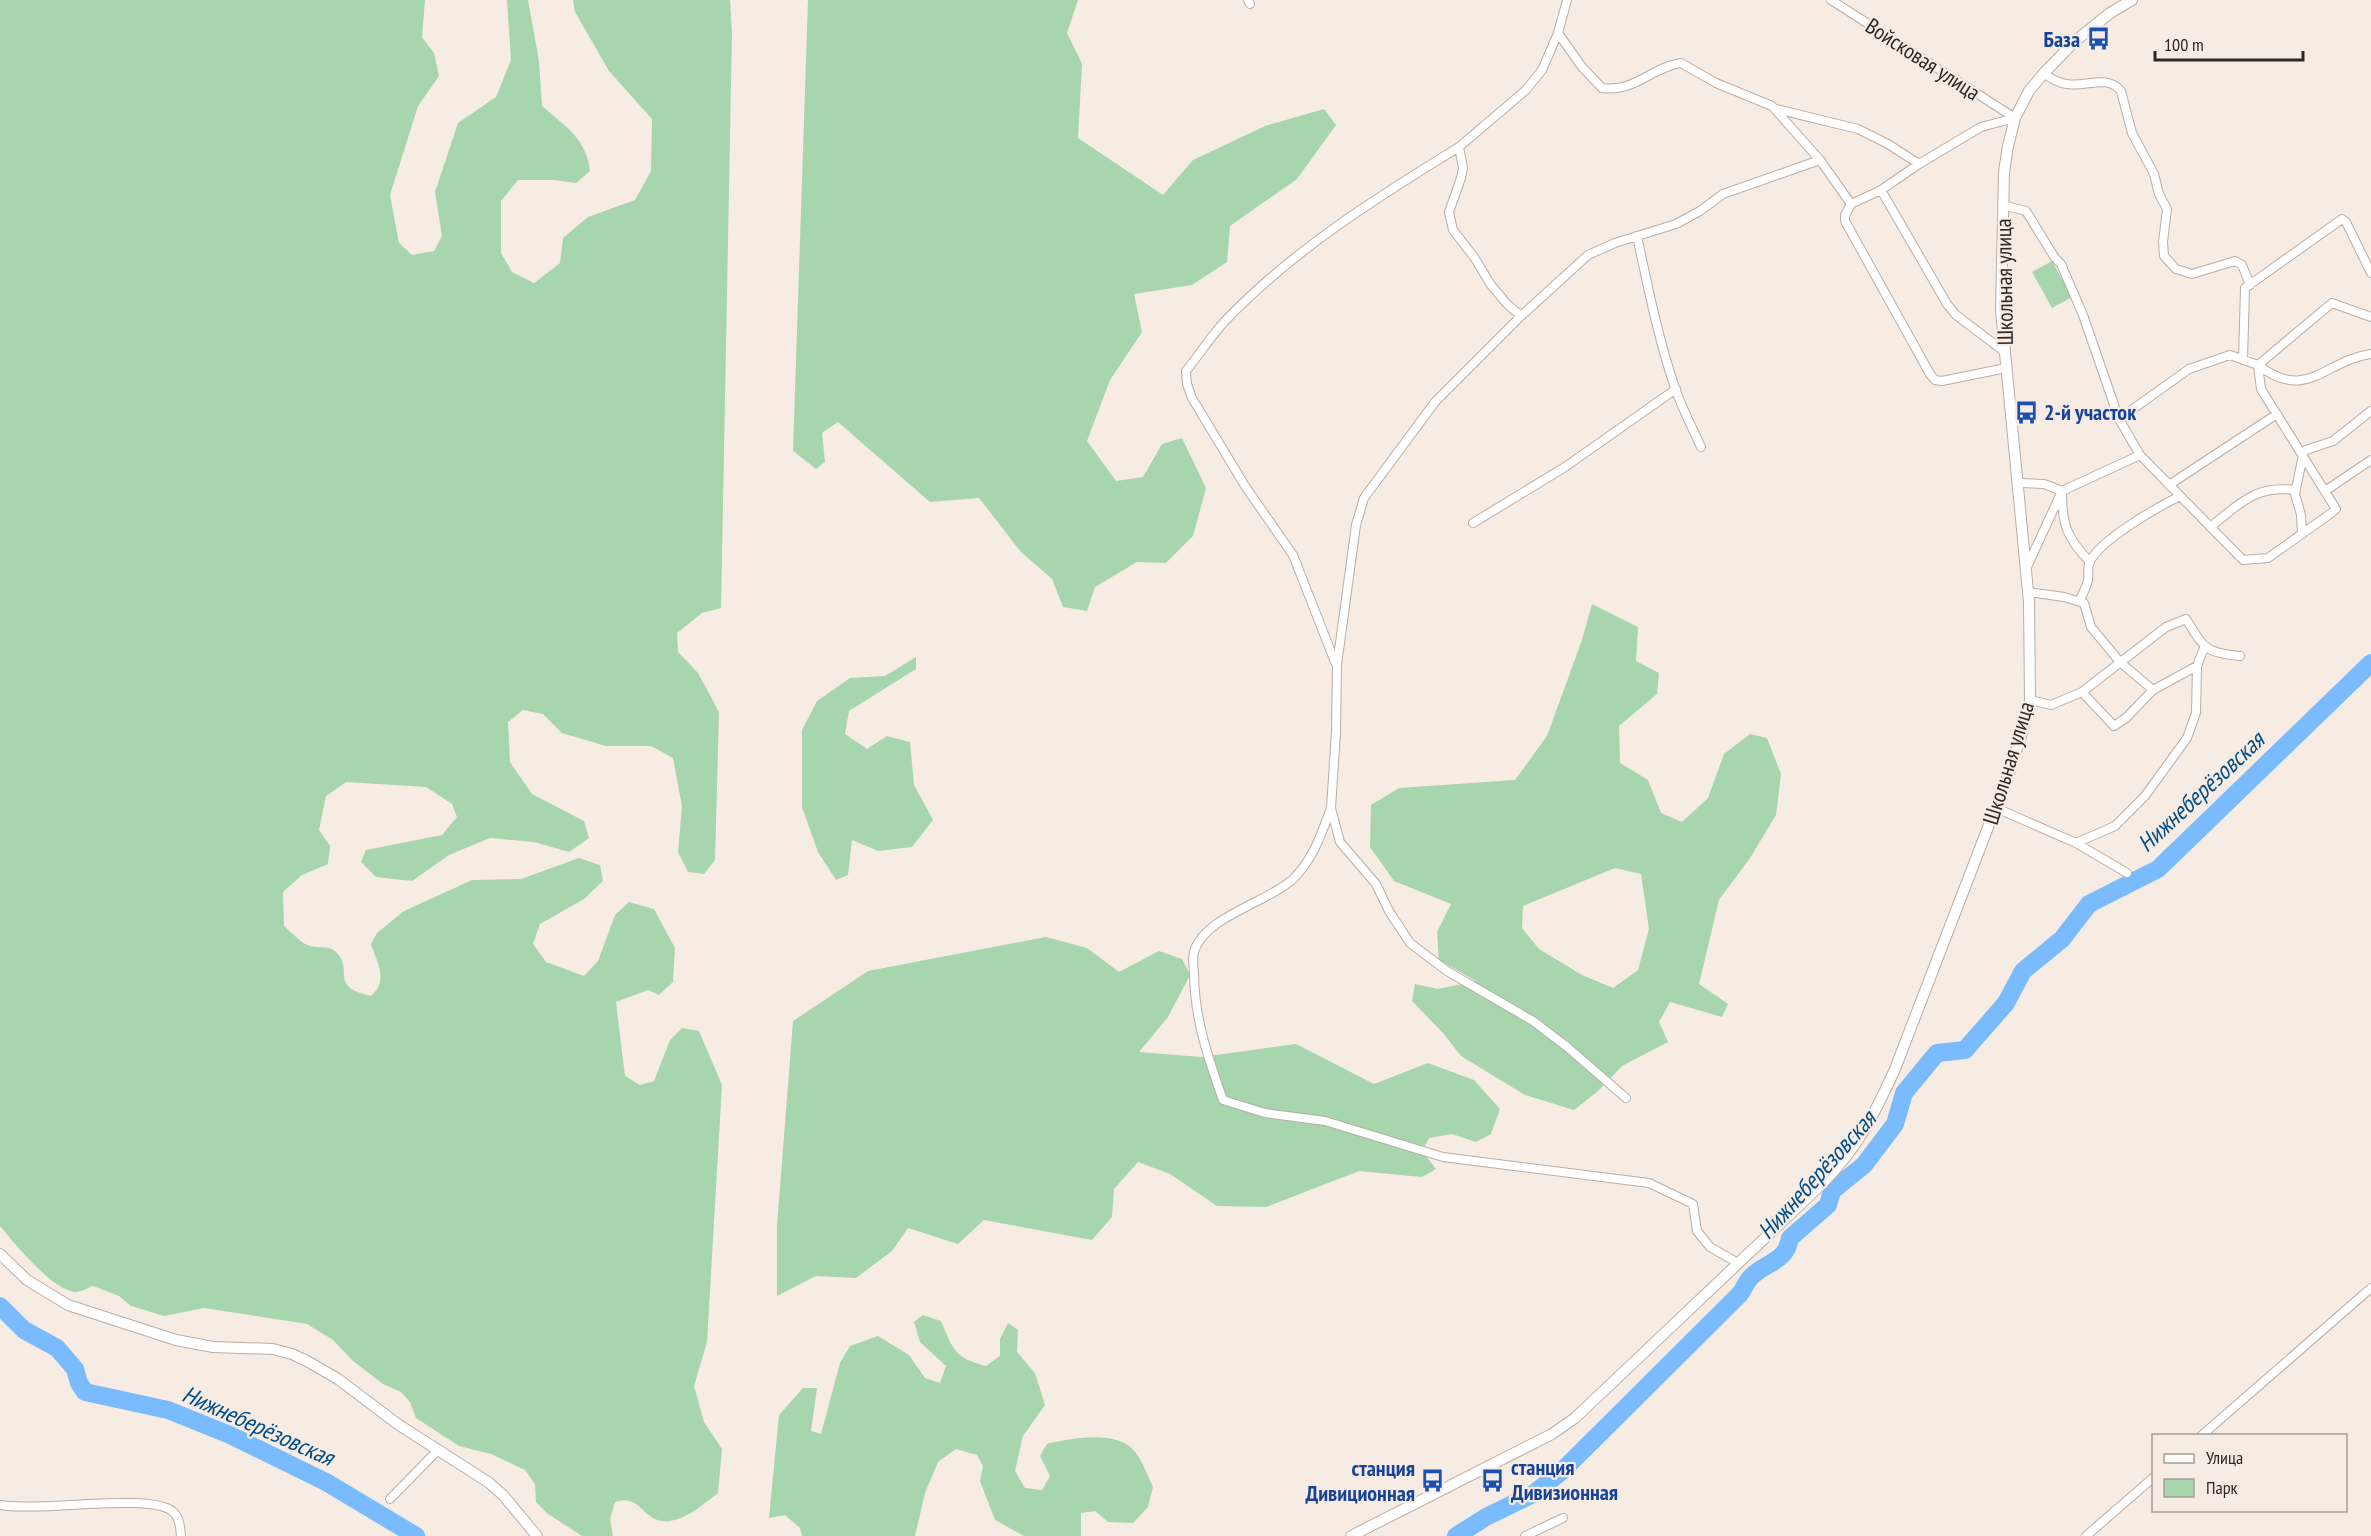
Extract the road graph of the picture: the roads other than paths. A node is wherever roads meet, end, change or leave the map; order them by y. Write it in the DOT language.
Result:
graph roads {
  1 [pos="1567,0"];
  2 [pos="1832,0"];
  3 [pos="2132,0"];
  4 [pos="1558,33"];
  5 [pos="2044,73"];
  6 [pos="1774,109"];
  7 [pos="2015,118"];
  8 [pos="1459,147"];
  9 [pos="1820,160"];
  10 [pos="1919,164"];
  11 [pos="1881,190"];
  12 [pos="1851,204"];
  13 [pos="2002,205"];
  14 [pos="1637,236"];
  15 [pos="2371,273"];
  16 [pos="2250,285"];
  17 [pos="1521,316"];
  18 [pos="2371,317"];
  19 [pos="2005,352"];
  20 [pos="2371,354"];
  21 [pos="2243,360"];
  22 [pos="2258,365"];
  23 [pos="2006,368"];
  24 [pos="1676,389"];
  25 [pos="2371,411"];
  26 [pos="2277,414"];
  27 [pos="2119,419"];
  28 [pos="1701,447"];
  29 [pos="2302,454"];
  30 [pos="2140,455"];
  31 [pos="2371,460"];
  32 [pos="2018,483"];
  33 [pos="2169,485"];
  34 [pos="2295,490"];
  35 [pos="2062,491"];
  36 [pos="2325,491"];
  37 [pos="2180,496"];
  38 [pos="1473,523"];
  39 [pos="2210,527"];
  40 [pos="2302,534"];
  41 [pos="2090,562"];
  42 [pos="2026,569"];
  43 [pos="2028,592"];
  44 [pos="2079,601"];
  45 [pos="2204,648"];
  46 [pos="2240,656"];
  47 [pos="2120,662"];
  48 [pos="1337,665"];
  49 [pos="2197,666"];
  50 [pos="2153,690"];
  51 [pos="2082,692"];
  52 [pos="2030,700"];
  53 [pos="1330,808"];
  54 [pos="1996,808"];
  55 [pos="2076,843"];
  56 [pos="2127,873"];
  57 [pos="1626,1098"];
  58 [pos="0,1254"];
  59 [pos="1738,1263"];
  60 [pos="2371,1288"];
  61 [pos="2203,1434"];
  62 [pos="438,1450"];
  63 [pos="2152,1479"];
  64 [pos="390,1499"];
  65 [pos="0,1504"];
  66 [pos="1563,1518"];
  67 [pos="181,1536"];
  68 [pos="537,1536"];
  69 [pos="1351,1536"];
  70 [pos="1525,1536"];
  71 [pos="2086,1536"];
  1 -- 4 [label="street"];
  2 -- 7 [label="street, Войсковая улица"];
  3 -- 5 [label="street, Школьная улица"];
  4 -- 6 [label="street"];
  4 -- 8 [label="street"];
  5 -- 7 [label="street, Школьная улица"];
  5 -- 16 [label="street"];
  6 -- 9 [label="street"];
  6 -- 10 [label="street"];
  7 -- 10 [label="street"];
  7 -- 13 [label="street, Школьная улица"];
  8 -- 17 [label="street"];
  8 -- 48 [label="street"];
  9 -- 12 [label="street"];
  9 -- 14 [label="street"];
  10 -- 11 [label="street"];
  11 -- 12 [label="street"];
  11 -- 19 [label="street"];
  12 -- 23 [label="street"];
  13 -- 19 [label="street, Школьная улица"];
  13 -- 27 [label="street"];
  14 -- 17 [label="street"];
  14 -- 24 [label="street"];
  15 -- 16 [label="street"];
  16 -- 21 [label="street"];
  17 -- 48 [label="street"];
  18 -- 22 [label="street"];
  19 -- 23 [label="street, Школьная улица"];
  20 -- 22 [label="street"];
  21 -- 22 [label="street"];
  21 -- 27 [label="street"];
  22 -- 26 [label="street"];
  23 -- 32 [label="street, Школьная улица"];
  24 -- 28 [label="street"];
  24 -- 38 [label="street"];
  25 -- 29 [label="street"];
  26 -- 29 [label="street"];
  26 -- 33 [label="street"];
  27 -- 30 [label="street"];
  29 -- 34 [label="street"];
  29 -- 36 [label="street"];
  30 -- 33 [label="street"];
  30 -- 35 [label="street"];
  31 -- 36 [label="street"];
  32 -- 35 [label="street"];
  32 -- 42 [label="street, Школьная улица"];
  33 -- 37 [label="street"];
  34 -- 39 [label="street"];
  34 -- 40 [label="street"];
  35 -- 41 [label="street"];
  35 -- 42 [label="street"];
  36 -- 40 [label="street"];
  37 -- 39 [label="street"];
  37 -- 41 [label="street"];
  39 -- 40 [label="street"];
  41 -- 44 [label="street"];
  42 -- 43 [label="street, Школьная улица"];
  43 -- 44 [label="street"];
  43 -- 52 [label="street, Школьная улица"];
  44 -- 47 [label="street"];
  45 -- 46 [label="street"];
  45 -- 47 [label="street"];
  45 -- 49 [label="street"];
  47 -- 50 [label="street"];
  47 -- 51 [label="street"];
  48 -- 53 [label="street"];
  49 -- 50 [label="street"];
  49 -- 55 [label="street"];
  50 -- 51 [label="street"];
  51 -- 52 [label="street"];
  52 -- 54 [label="street, Школьная улица"];
  53 -- 57 [label="street"];
  53 -- 59 [label="street"];
  54 -- 55 [label="street"];
  54 -- 59 [label="street, Школьная улица"];
  55 -- 56 [label="street"];
  58 -- 62 [label="street"];
  59 -- 69 [label="street, Школьная улица"];
  60 -- 61 [label="street"];
  62 -- 64 [label="street"];
  62 -- 68 [label="street"];
  63 -- 71 [label="street"];
  65 -- 67 [label="street"];
  66 -- 70 [label="street"];
}
